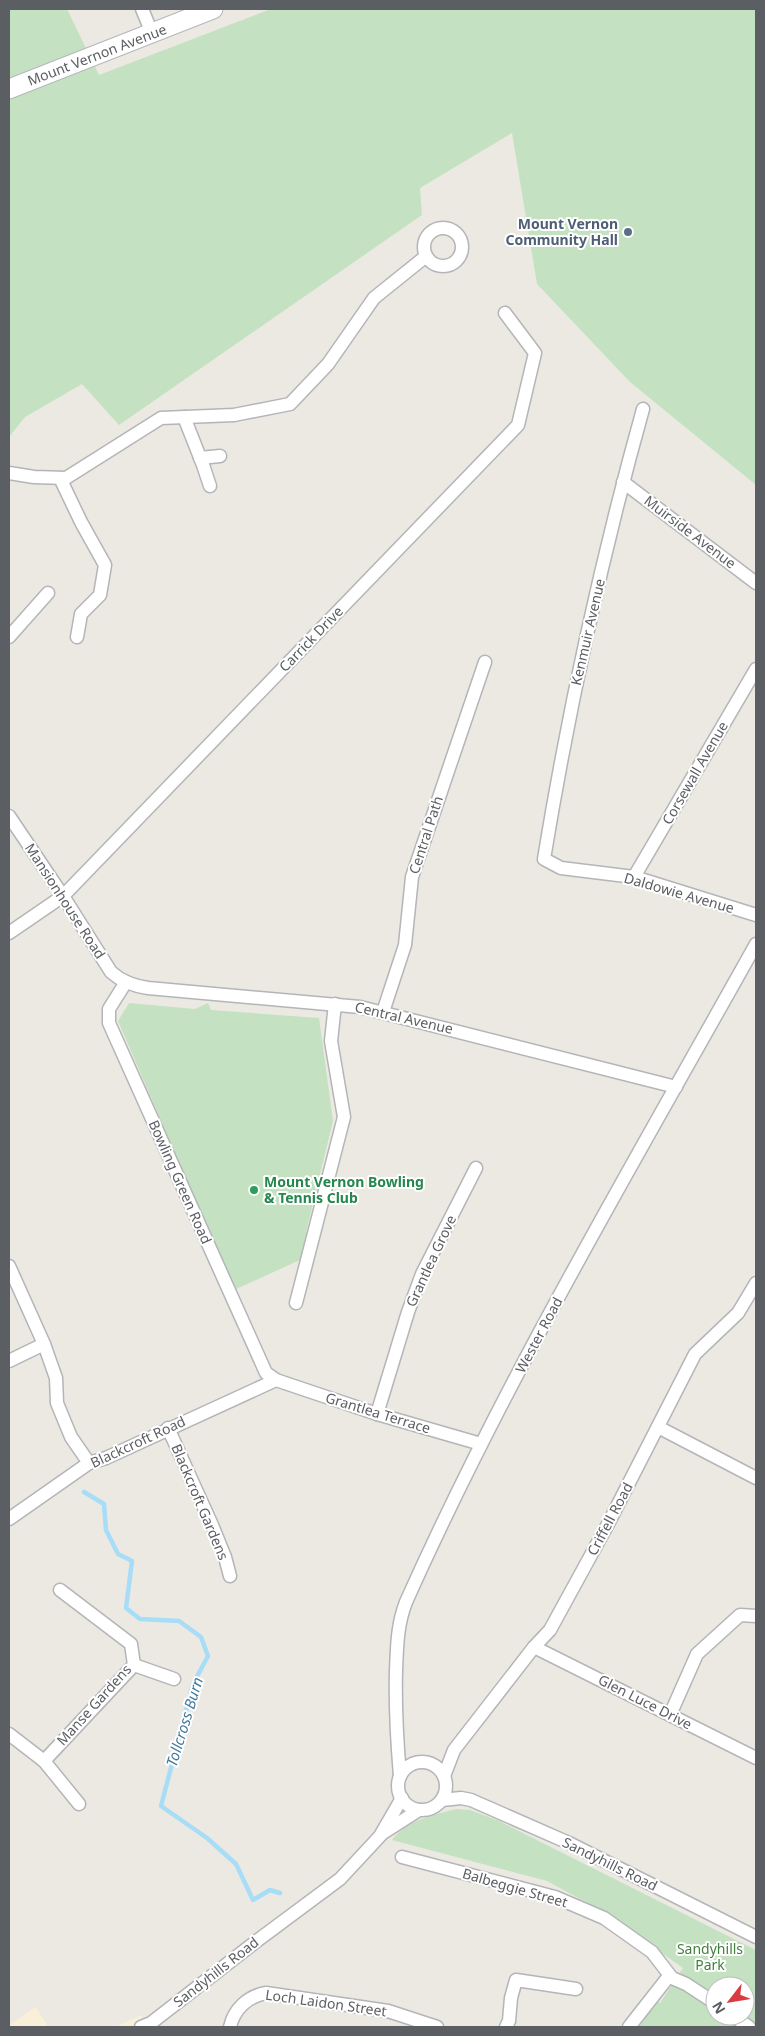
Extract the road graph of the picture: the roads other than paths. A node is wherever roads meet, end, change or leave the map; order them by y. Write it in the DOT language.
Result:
graph roads {
  1 [pos="142,9"];
  2 [pos="213,9"];
  3 [pos="152,33"];
  4 [pos="9,89"];
  5 [pos="425,257"];
  6 [pos="505,313"];
  7 [pos="643,408"];
  8 [pos="184,417"];
  9 [pos="220,456"];
  10 [pos="200,458"];
  11 [pos="9,473"];
  12 [pos="60,478"];
  13 [pos="623,482"];
  14 [pos="210,486"];
  15 [pos="756,583"];
  16 [pos="48,593"];
  17 [pos="9,637"];
  18 [pos="78,638"];
  19 [pos="485,662"];
  20 [pos="756,669"];
  21 [pos="9,816"];
  22 [pos="544,858"];
  23 [pos="634,877"];
  24 [pos="63,896"];
  25 [pos="756,915"];
  26 [pos="9,933"];
  27 [pos="756,944"];
  28 [pos="126,982"];
  29 [pos="335,1004"];
  30 [pos="383,1012"];
  31 [pos="676,1087"];
  32 [pos="476,1168"];
  33 [pos="9,1266"];
  34 [pos="756,1283"];
  35 [pos="296,1303"];
  36 [pos="44,1344"];
  37 [pos="9,1361"];
  38 [pos="276,1380"];
  39 [pos="377,1414"];
  40 [pos="168,1428"];
  41 [pos="658,1428"];
  42 [pos="482,1444"];
  43 [pos="90,1463"];
  44 [pos="756,1478"];
  45 [pos="9,1519"];
  46 [pos="230,1576"];
  47 [pos="60,1590"];
  48 [pos="756,1616"];
  49 [pos="534,1647"];
  50 [pos="134,1665"];
  51 [pos="174,1679"];
  52 [pos="670,1715"];
  53 [pos="9,1734"];
  54 [pos="398,1748"];
  55 [pos="454,1750"];
  56 [pos="756,1758"];
  57 [pos="44,1761"];
  58 [pos="411,1764"];
  59 [pos="431,1764"];
  60 [pos="400,1776"];
  61 [pos="445,1780"];
  62 [pos="402,1798"];
  63 [pos="460,1798"];
  64 [pos="442,1800"];
  65 [pos="79,1804"];
  66 [pos="418,1810"];
  67 [pos="380,1836"];
  68 [pos="402,1857"];
  69 [pos="756,1937"];
  70 [pos="669,1976"];
  71 [pos="576,1989"];
  72 [pos="705,1996"];
  73 [pos="141,2027"];
  74 [pos="230,2027"];
  75 [pos="437,2027"];
  76 [pos="506,2027"];
  77 [pos="629,2027"];
  1 -- 3 [label="street"];
  2 -- 3 [label="main road, Mount Vernon Avenue"];
  3 -- 4 [label="main road, Mount Vernon Avenue"];
  5 -- 8 [label="street"];
  6 -- 24 [label="street, Carrick Drive"];
  7 -- 13 [label="street, Kenmuir Avenue"];
  8 -- 10 [label="street"];
  8 -- 12 [label="street"];
  9 -- 10 [label="street"];
  10 -- 14 [label="street"];
  11 -- 12 [label="street"];
  12 -- 18 [label="street"];
  13 -- 15 [label="street, Muirside Avenue"];
  13 -- 22 [label="street, Kenmuir Avenue"];
  16 -- 17 [label="street"];
  19 -- 30 [label="street, Central Path"];
  20 -- 23 [label="street, Corsewall Avenue"];
  21 -- 24 [label="street, Mansionhouse Road"];
  22 -- 23 [label="street, Daldowie Avenue"];
  23 -- 25 [label="street, Daldowie Avenue"];
  24 -- 26 [label="street, Carrick Drive"];
  24 -- 28 [label="street, Mansionhouse Road"];
  27 -- 31 [label="street, Wester Road"];
  28 -- 29 [label="street, Central Avenue"];
  28 -- 38 [label="street, Bowling Green Road"];
  29 -- 30 [label="street, Central Avenue"];
  29 -- 35 [label="street"];
  30 -- 31 [label="street, Central Avenue"];
  31 -- 42 [label="street, Wester Road"];
  32 -- 39 [label="street, Grantlea Grove"];
  33 -- 36 [label="street"];
  34 -- 41 [label="street, Criffell Road"];
  36 -- 37 [label="street"];
  36 -- 43 [label="street"];
  38 -- 39 [label="street, Grantlea Terrace"];
  38 -- 40 [label="street, Blackcroft Road"];
  39 -- 42 [label="street, Grantlea Terrace"];
  40 -- 43 [label="street, Blackcroft Road"];
  40 -- 46 [label="street, Blackcroft Gardens"];
  41 -- 44 [label="street"];
  41 -- 49 [label="street, Criffell Road"];
  42 -- 54 [label="street, Wester Road"];
  43 -- 45 [label="street, Blackcroft Road"];
  47 -- 50 [label="street, Manse Gardens"];
  48 -- 52 [label="street"];
  49 -- 52 [label="street, Glen Luce Drive"];
  49 -- 55 [label="street, Criffell Road"];
  50 -- 51 [label="street"];
  50 -- 57 [label="street, Manse Gardens"];
  52 -- 56 [label="street, Glen Luce Drive"];
  53 -- 57 [label="street"];
  54 -- 58 [label="street"];
  54 -- 60 [label="street, Wester Road"];
  55 -- 59 [label="street, Criffell Road"];
  55 -- 61 [label="street, Criffell Road"];
  57 -- 65 [label="street"];
  58 -- 59 [label="street"];
  58 -- 60 [label="street"];
  59 -- 61 [label="street, Sandyhills Road"];
  60 -- 62 [label="street"];
  61 -- 63 [label="street, Sandyhills Road"];
  61 -- 64 [label="street"];
  62 -- 66 [label="street"];
  62 -- 67 [label="street, Sandyhills Road"];
  63 -- 64 [label="street, Sandyhills Road"];
  63 -- 69 [label="street, Sandyhills Road"];
  64 -- 66 [label="street, Sandyhills Road"];
  66 -- 67 [label="street, Sandyhills Road"];
  67 -- 73 [label="street, Sandyhills Road"];
  68 -- 70 [label="street, Balbeggie Street"];
  70 -- 72 [label="street, Balbeggie Street"];
  70 -- 77 [label="street"];
  71 -- 76 [label="street"];
  74 -- 75 [label="street, Loch Laidon Street"];
}
